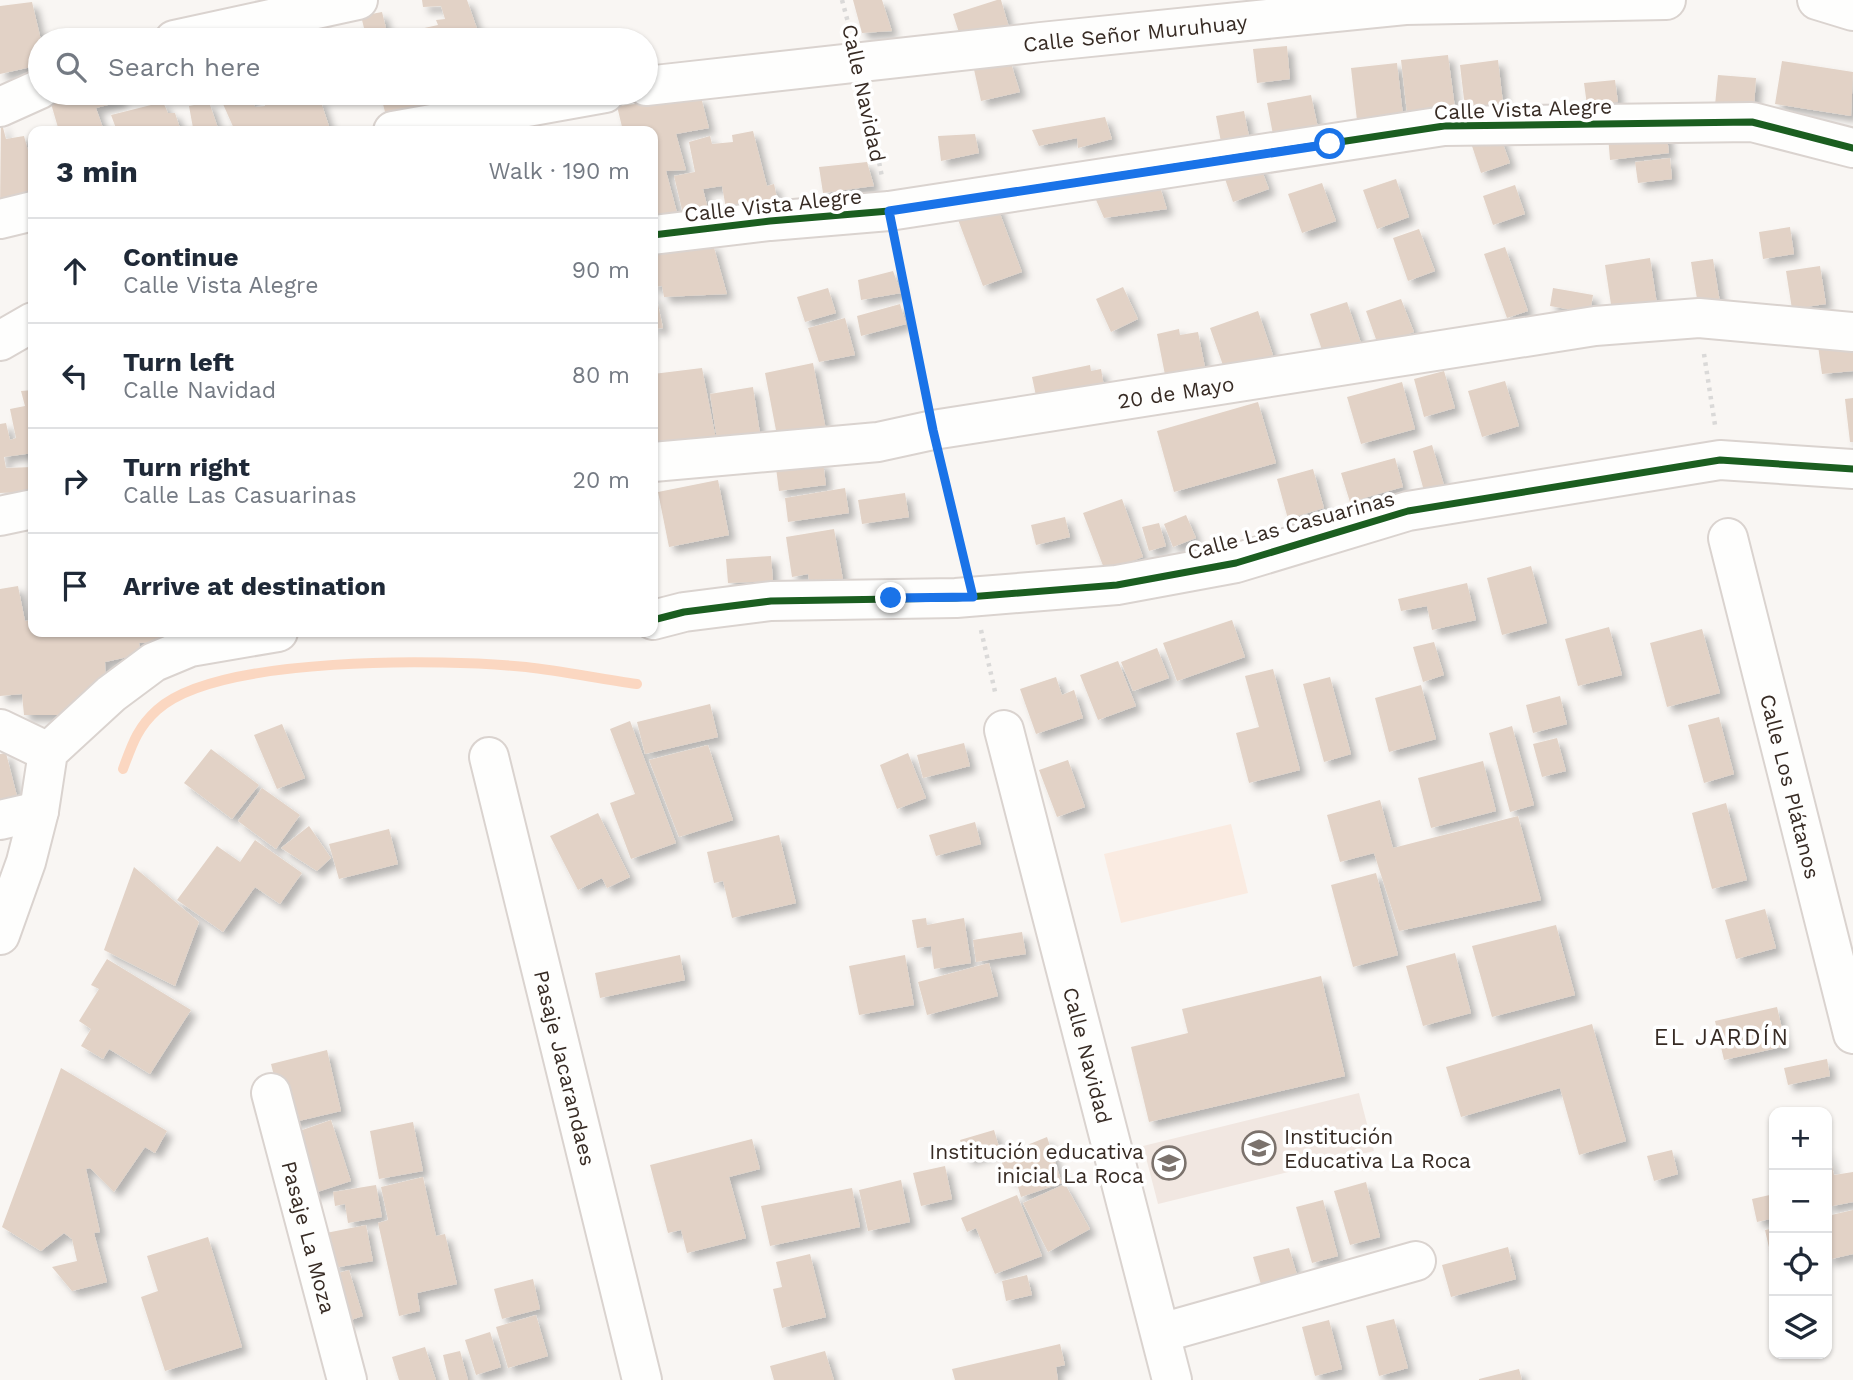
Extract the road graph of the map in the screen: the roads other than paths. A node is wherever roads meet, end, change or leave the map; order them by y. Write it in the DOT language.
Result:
graph roads {
  1 [pos="358,0"];
  2 [pos="1667,0"];
  3 [pos="1816,0"];
  4 [pos="1853,10"];
  5 [pos="228,28"];
  6 [pos="658,85"];
  7 [pos="28,94"];
  8 [pos="538,105"];
  9 [pos="0,107"];
  10 [pos="421,126"];
  11 [pos="1853,148"];
  12 [pos="28,212"];
  13 [pos="0,219"];
  14 [pos="658,234"];
  15 [pos="28,325"];
  16 [pos="1853,332"];
  17 [pos="0,341"];
  18 [pos="658,462"];
  19 [pos="1853,469"];
  20 [pos="28,510"];
  21 [pos="0,516"];
  22 [pos="1728,538"];
  23 [pos="658,619"];
  24 [pos="249,637"];
  25 [pos="0,729"];
  26 [pos="1004,730"];
  27 [pos="48,752"];
  28 [pos="489,757"];
  29 [pos="38,811"];
  30 [pos="0,820"];
  31 [pos="0,935"];
  32 [pos="1853,1034"];
  33 [pos="271,1093"];
  34 [pos="1416,1261"];
  35 [pos="1161,1333"];
  36 [pos="347,1380"];
  37 [pos="642,1380"];
  38 [pos="1172,1380"];
  1 -- 5 [label="street"];
  2 -- 6 [label="street, Calle Señor Muruhuay"];
  3 -- 4 [label="street"];
  7 -- 9 [label="street"];
  8 -- 10 [label="street"];
  11 -- 14 [label="street, Calle Vista Alegre"];
  12 -- 13 [label="street"];
  15 -- 17 [label="street"];
  16 -- 18 [label="street, 20 de Mayo"];
  19 -- 23 [label="street, Calle Las Casuarinas"];
  20 -- 21 [label="street"];
  22 -- 32 [label="street, Calle Los Plátanos"];
  24 -- 27 [label="street"];
  25 -- 27 [label="street"];
  26 -- 35 [label="street, Calle Navidad"];
  27 -- 29 [label="street"];
  28 -- 37 [label="street, Pasaje Jacarandaes"];
  29 -- 30 [label="street"];
  29 -- 31 [label="street"];
  33 -- 36 [label="street, Pasaje La Moza"];
  34 -- 35 [label="street"];
  35 -- 38 [label="street, Calle Navidad"];
}
